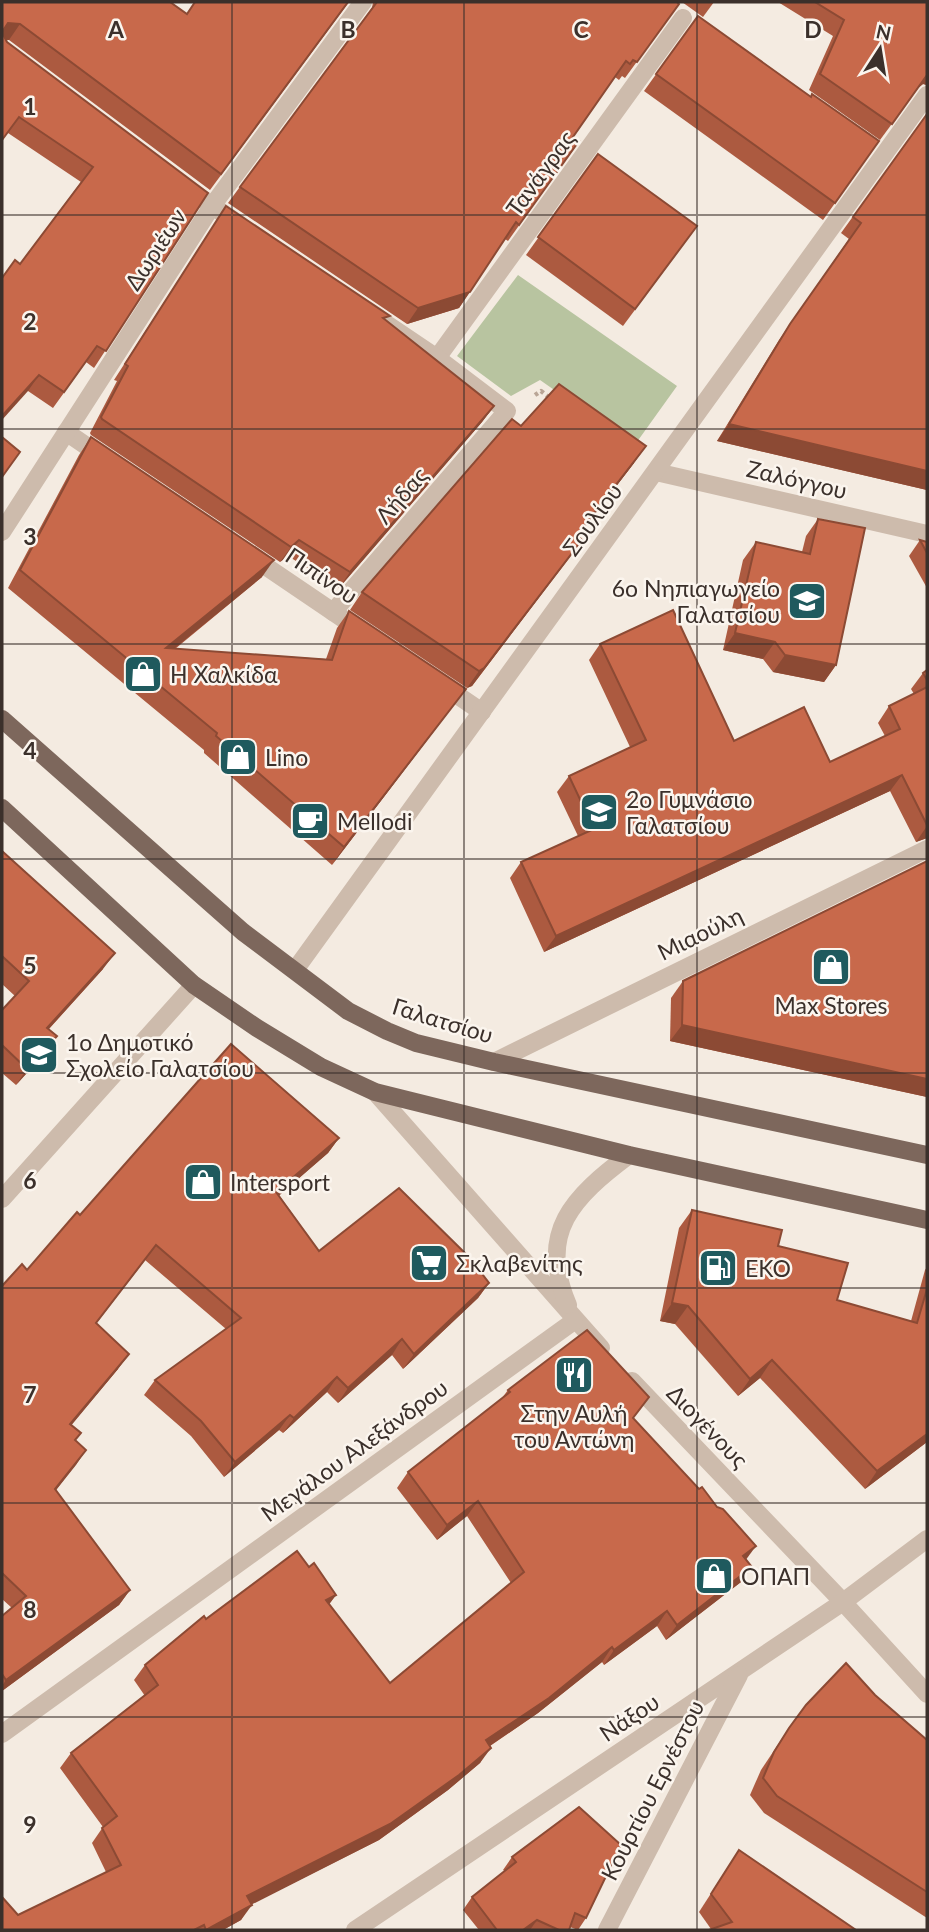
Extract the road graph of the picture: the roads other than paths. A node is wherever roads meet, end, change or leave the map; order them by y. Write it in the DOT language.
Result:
graph roads {
  1 [pos="363,2"];
  2 [pos="683,18"];
  3 [pos="927,95"];
  4 [pos="167,173"];
  5 [pos="212,206"];
  6 [pos="257,237"];
  7 [pos="369,312"];
  8 [pos="437,358"];
  9 [pos="66,432"];
  10 [pos="124,471"];
  11 [pos="656,472"];
  12 [pos="2,532"];
  13 [pos="927,534"];
  14 [pos="240,550"];
  15 [pos="333,612"];
  16 [pos="356,627"];
  17 [pos="425,673"];
  18 [pos="482,712"];
  19 [pos="2,719"];
  20 [pos="2,808"];
  21 [pos="927,849"];
  22 [pos="295,970"];
  23 [pos="194,985"];
  24 [pos="494,1062"];
  25 [pos="375,1092"];
  26 [pos="629,1155"];
  27 [pos="927,1155"];
  28 [pos="2,1199"];
  29 [pos="927,1220"];
  30 [pos="574,1321"];
  31 [pos="927,1539"];
  32 [pos="843,1602"];
  33 [pos="741,1672"];
  34 [pos="927,1695"];
  35 [pos="2,1734"];
  36 [pos="363,1929"];
  37 [pos="607,1930"];
  1 -- 5 [label="street, Δωριέων"];
  2 -- 8 [label="street, Τανάγρας"];
  3 -- 11 [label="street, Σουλίου"];
  4 -- 5 [label="street"];
  5 -- 6 [label="street"];
  5 -- 9 [label="street, Δωριέων"];
  7 -- 8 [label="street"];
  8 -- 15 [label="street, Λήδας"];
  9 -- 10 [label="street"];
  9 -- 12 [label="street, Δωριέων"];
  11 -- 13 [label="street, Ζαλόγγου"];
  11 -- 18 [label="street, Σουλίου"];
  14 -- 15 [label="street, Πιπίνου"];
  15 -- 16 [label="street, Πιπίνου"];
  17 -- 18 [label="street"];
  18 -- 22 [label="street, Σουλίου"];
  19 -- 22 [label="main road, Γαλατσίου"];
  20 -- 23 [label="main road"];
  21 -- 24 [label="street, Μιαούλη"];
  22 -- 24 [label="main road, Γαλατσίου"];
  23 -- 25 [label="main road"];
  23 -- 28 [label="street"];
  24 -- 27 [label="main road, Γαλατσίου"];
  25 -- 26 [label="main road"];
  25 -- 30 [label="street, Διογένους"];
  26 -- 29 [label="main road"];
  26 -- 30 [label="street"];
  30 -- 32 [label="street, Διογένους"];
  30 -- 35 [label="street, Μεγάλου Αλεξάνδρου"];
  31 -- 32 [label="street, Νάξου"];
  32 -- 33 [label="street, Νάξου"];
  32 -- 34 [label="street, Διογένους"];
  33 -- 36 [label="street, Νάξου"];
  33 -- 37 [label="street, Κουρτίου Ερνέστου"];
}
